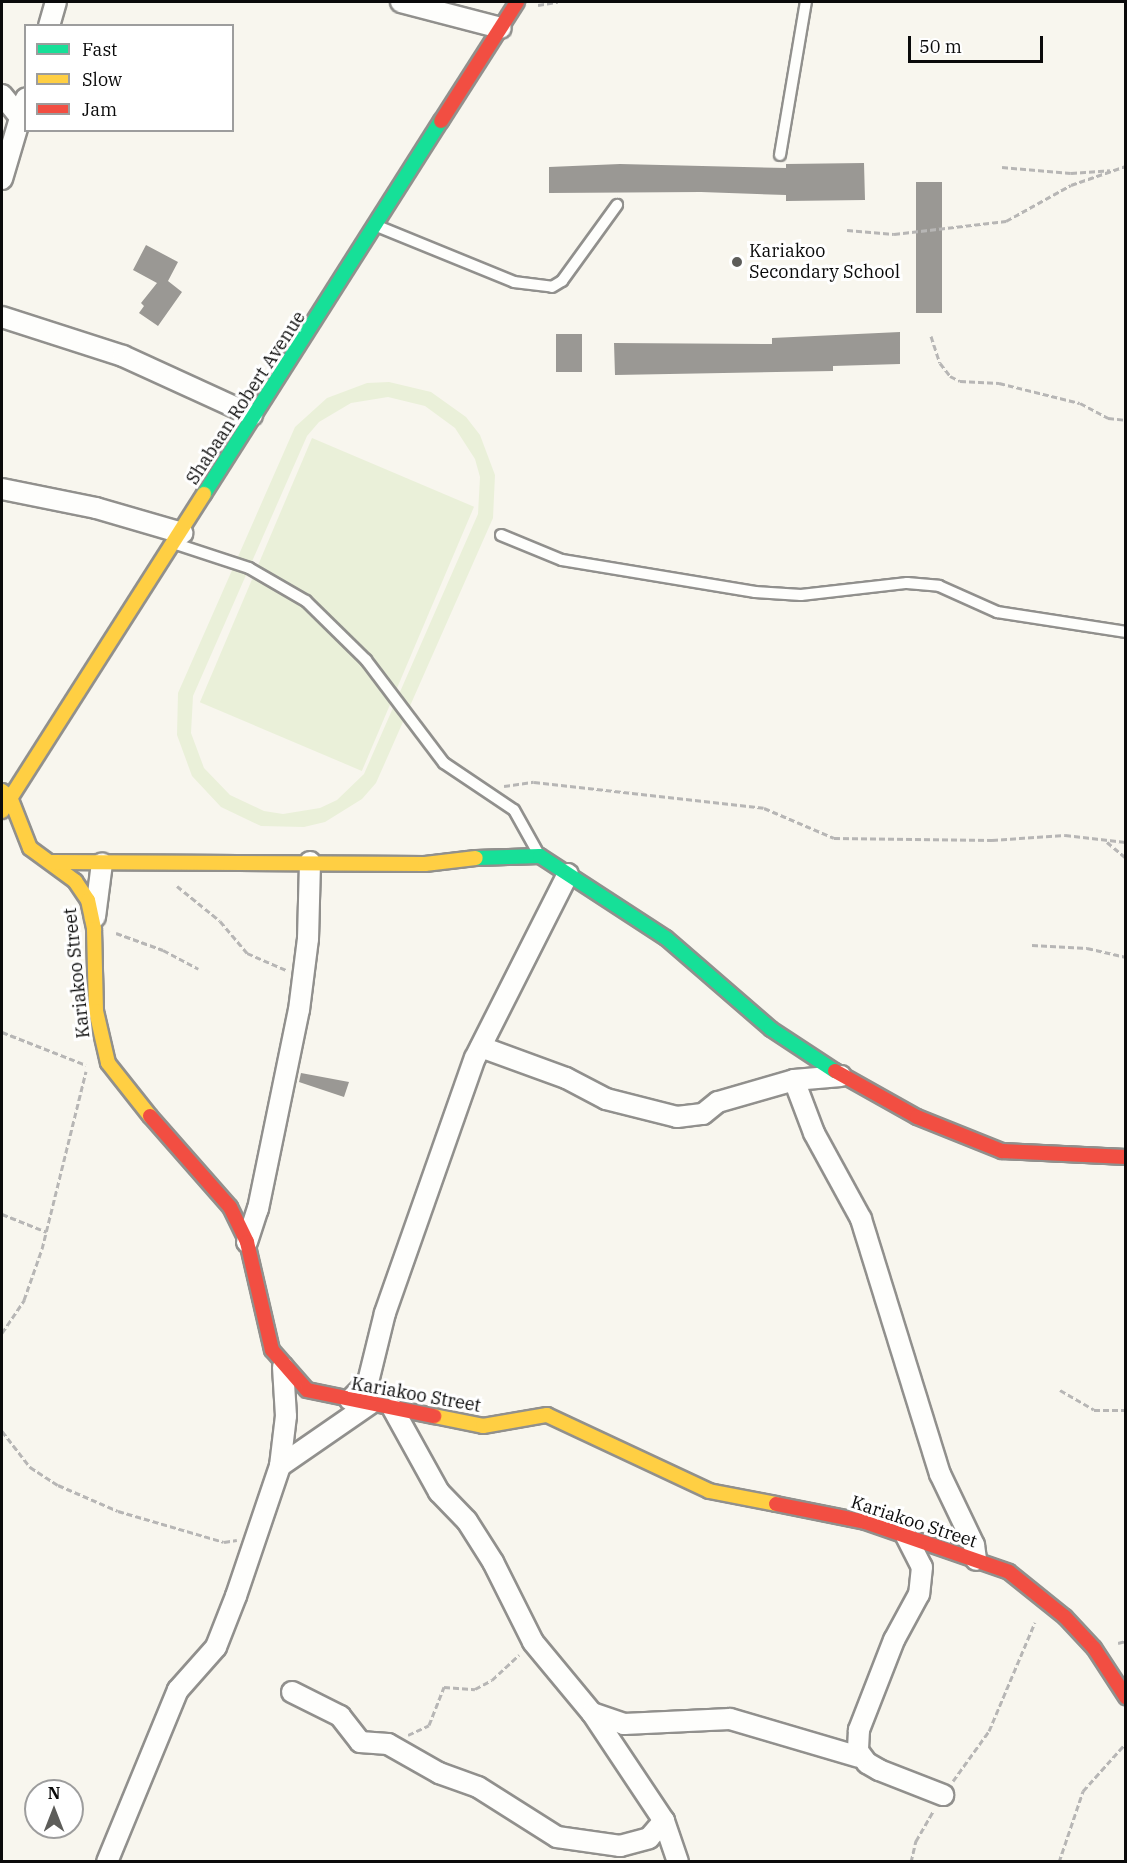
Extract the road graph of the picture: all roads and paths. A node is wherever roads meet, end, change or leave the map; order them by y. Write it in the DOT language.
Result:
graph roads {
  1 [pos="56,2"];
  2 [pos="401,2"];
  3 [pos="517,2"];
  4 [pos="806,2"];
  5 [pos="50,24"];
  6 [pos="501,28"];
  7 [pos="2,95"];
  8 [pos="22,107"];
  9 [pos="780,155"];
  10 [pos="1002,166"];
  11 [pos="1125,166"];
  12 [pos="1114,170"];
  13 [pos="2,179"];
  14 [pos="617,205"];
  15 [pos="374,224"];
  16 [pos="847,230"];
  17 [pos="2,317"];
  18 [pos="931,336"];
  19 [pos="252,415"];
  20 [pos="1125,420"];
  21 [pos="2,489"];
  22 [pos="501,535"];
  23 [pos="178,538"];
  24 [pos="1125,632"];
  25 [pos="485,789"];
  26 [pos="6,794"];
  27 [pos="2,812"];
  28 [pos="1106,841"];
  29 [pos="1125,842"];
  30 [pos="540,856"];
  31 [pos="1125,858"];
  32 [pos="157,861"];
  33 [pos="52,862"];
  34 [pos="310,862"];
  35 [pos="102,863"];
  36 [pos="568,874"];
  37 [pos="94,927"];
  38 [pos="1032,945"];
  39 [pos="1125,957"];
  40 [pos="198,969"];
  41 [pos="303,976"];
  42 [pos="2,1032"];
  43 [pos="481,1047"];
  44 [pos="841,1076"];
  45 [pos="794,1080"];
  46 [pos="1125,1157"];
  47 [pos="2,1214"];
  48 [pos="47,1232"];
  49 [pos="247,1242"];
  50 [pos="2,1333"];
  51 [pos="283,1367"];
  52 [pos="1060,1390"];
  53 [pos="350,1400"];
  54 [pos="370,1404"];
  55 [pos="393,1408"];
  56 [pos="1125,1410"];
  57 [pos="2,1431"];
  58 [pos="280,1466"];
  59 [pos="262,1521"];
  60 [pos="905,1534"];
  61 [pos="976,1560"];
  62 [pos="1044,1598"];
  63 [pos="533,1642"];
  64 [pos="292,1692"];
  65 [pos="1125,1697"];
  66 [pos="592,1713"];
  67 [pos="385,1743"];
  68 [pos="1125,1743"];
  69 [pos="859,1756"];
  70 [pos="943,1795"];
  71 [pos="664,1821"];
  72 [pos="107,1862"];
  73 [pos="678,1862"];
  74 [pos="911,1862"];
  75 [pos="1059,1862"];
  1 -- 5 [label="street"];
  2 -- 6 [label="street"];
  3 -- 6 [label="street, Shabaan Robert Avenue"];
  4 -- 9 [label="lane"];
  6 -- 15 [label="street, Shabaan Robert Avenue"];
  7 -- 8 [label="street"];
  8 -- 13 [label="street"];
  10 -- 12 [label="path"];
  11 -- 12 [label="path"];
  12 -- 16 [label="path"];
  14 -- 15 [label="lane"];
  15 -- 19 [label="street, Shabaan Robert Avenue"];
  17 -- 19 [label="street"];
  18 -- 20 [label="path"];
  19 -- 23 [label="street, Shabaan Robert Avenue"];
  21 -- 23 [label="street"];
  22 -- 24 [label="lane"];
  23 -- 25 [label="lane"];
  23 -- 26 [label="street, Shabaan Robert Avenue"];
  25 -- 28 [label="path"];
  25 -- 30 [label="lane"];
  26 -- 27 [label="street, Shabaan Robert Avenue"];
  26 -- 33 [label="street, Kariakoo Street"];
  28 -- 29 [label="path"];
  28 -- 31 [label="path"];
  30 -- 34 [label="street"];
  30 -- 36 [label="street"];
  32 -- 34 [label="street"];
  32 -- 35 [label="street"];
  32 -- 41 [label="path"];
  33 -- 35 [label="street"];
  33 -- 37 [label="street, Kariakoo Street"];
  34 -- 41 [label="street"];
  35 -- 37 [label="street"];
  36 -- 43 [label="street"];
  36 -- 44 [label="street"];
  37 -- 40 [label="path"];
  37 -- 49 [label="street, Kariakoo Street"];
  38 -- 39 [label="path"];
  41 -- 49 [label="street"];
  42 -- 48 [label="path"];
  43 -- 45 [label="street"];
  43 -- 53 [label="street"];
  44 -- 45 [label="street"];
  44 -- 46 [label="street"];
  45 -- 61 [label="street"];
  47 -- 48 [label="path"];
  48 -- 50 [label="path"];
  49 -- 51 [label="street, Kariakoo Street"];
  51 -- 53 [label="street, Kariakoo Street"];
  51 -- 58 [label="street"];
  52 -- 56 [label="path"];
  53 -- 54 [label="street, Kariakoo Street"];
  54 -- 55 [label="street, Kariakoo Street"];
  54 -- 58 [label="street"];
  55 -- 60 [label="street, Kariakoo Street"];
  55 -- 63 [label="street"];
  57 -- 59 [label="path"];
  58 -- 59 [label="street"];
  59 -- 72 [label="street"];
  60 -- 61 [label="street, Kariakoo Street"];
  60 -- 69 [label="street"];
  61 -- 62 [label="street, Kariakoo Street"];
  62 -- 65 [label="street, Kariakoo Street"];
  62 -- 70 [label="path"];
  63 -- 66 [label="street"];
  63 -- 67 [label="path"];
  64 -- 67 [label="street"];
  66 -- 69 [label="street"];
  66 -- 71 [label="street"];
  67 -- 71 [label="street"];
  68 -- 75 [label="path"];
  69 -- 70 [label="street"];
  70 -- 74 [label="path"];
  71 -- 73 [label="street"];
}
